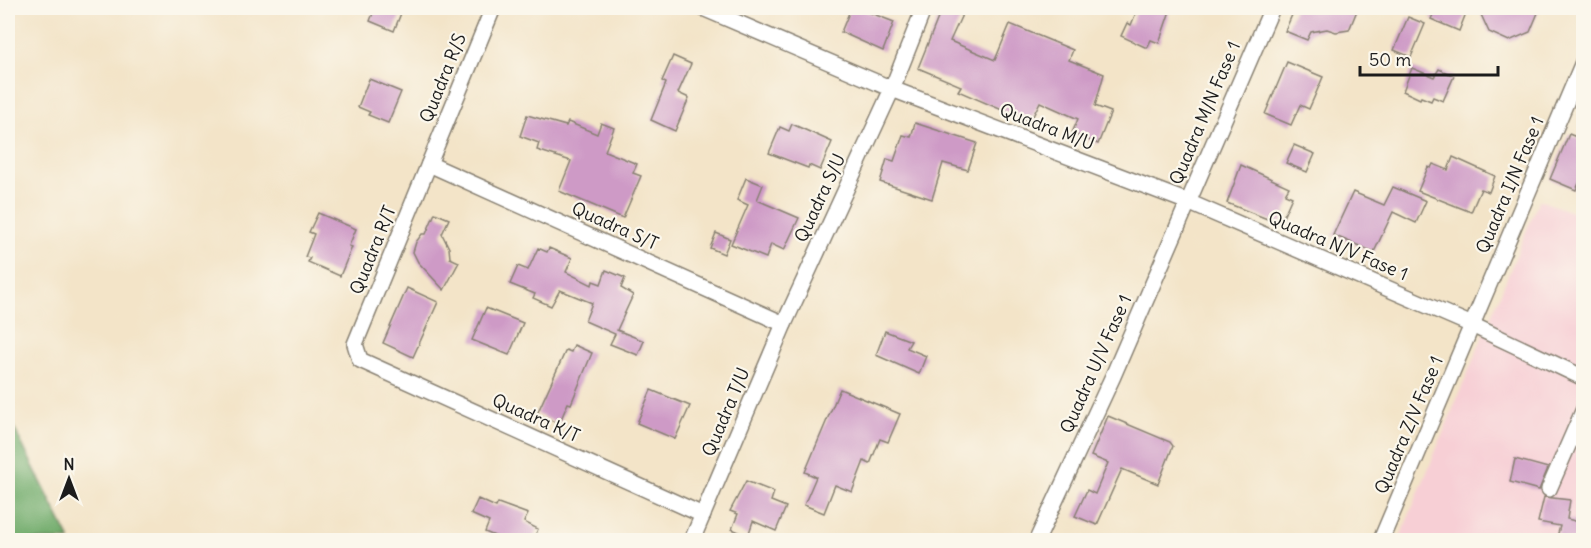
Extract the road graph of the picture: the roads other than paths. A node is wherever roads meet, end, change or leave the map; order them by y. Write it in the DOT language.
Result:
graph roads {
  1 [pos="493,8"];
  2 [pos="703,8"];
  3 [pos="924,8"];
  4 [pos="1272,8"];
  5 [pos="1584,60"];
  6 [pos="892,89"];
  7 [pos="429,164"];
  8 [pos="1188,202"];
  9 [pos="784,324"];
  10 [pos="1472,325"];
  11 [pos="356,352"];
  12 [pos="1584,378"];
  13 [pos="1584,409"];
  14 [pos="1549,489"];
  15 [pos="703,515"];
  16 [pos="692,540"];
  17 [pos="1037,540"];
  18 [pos="1382,540"];
  1 -- 7 [label="street, Quadra R/S"];
  2 -- 6 [label="street, Quadra M/U"];
  3 -- 6 [label="street, Quadra S/U"];
  4 -- 8 [label="street, Quadra M/N Fase 1"];
  5 -- 10 [label="street, Quadra I/N Fase 1"];
  6 -- 8 [label="street, Quadra M/U"];
  6 -- 9 [label="street, Quadra S/U"];
  7 -- 9 [label="street, Quadra S/T"];
  7 -- 11 [label="street, Quadra R/T"];
  8 -- 10 [label="street, Quadra N/V Fase 1"];
  8 -- 17 [label="street, Quadra U/V Fase 1"];
  9 -- 15 [label="street, Quadra T/U"];
  10 -- 12 [label="street, Quadra N/V Fase 1"];
  10 -- 18 [label="street, Quadra Z/V Fase 1"];
  11 -- 15 [label="street, Quadra K/T"];
  13 -- 14 [label="street"];
  15 -- 16 [label="street, Quadra T/U"];
}
